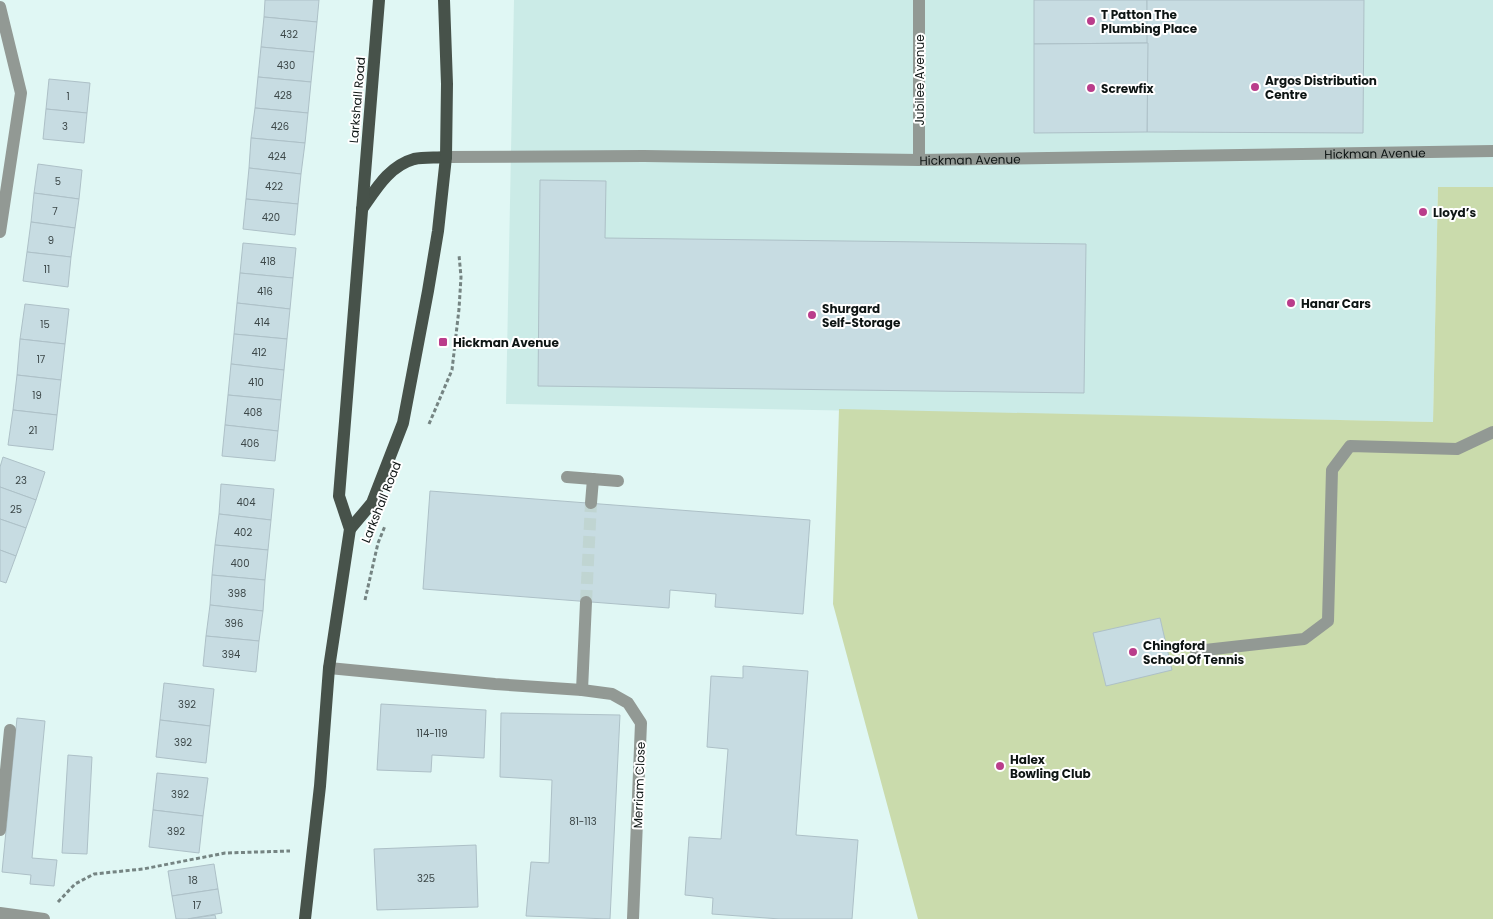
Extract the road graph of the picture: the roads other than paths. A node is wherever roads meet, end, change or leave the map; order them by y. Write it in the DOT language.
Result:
graph roads {
  1 [pos="379,0"];
  2 [pos="444,0"];
  3 [pos="919,0"];
  4 [pos="0,7"];
  5 [pos="1493,151"];
  6 [pos="446,158"];
  7 [pos="919,160"];
  8 [pos="362,209"];
  9 [pos="0,232"];
  10 [pos="1493,432"];
  11 [pos="567,477"];
  12 [pos="593,479"];
  13 [pos="618,481"];
  14 [pos="592,503"];
  15 [pos="350,529"];
  16 [pos="586,602"];
  17 [pos="1196,651"];
  18 [pos="329,668"];
  19 [pos="582,690"];
  20 [pos="10,730"];
  21 [pos="0,830"];
  22 [pos="0,913"];
  23 [pos="44,919"];
  24 [pos="305,919"];
  25 [pos="633,919"];
  1 -- 8 [label="main road, Larkshall Road"];
  2 -- 6 [label="main road, Larkshall Road"];
  3 -- 7 [label="street, Jubilee Avenue"];
  4 -- 9 [label="street"];
  5 -- 7 [label="street, Hickman Avenue"];
  6 -- 7 [label="street, Hickman Avenue"];
  6 -- 8 [label="main road"];
  6 -- 15 [label="main road, Larkshall Road"];
  8 -- 15 [label="main road, Larkshall Road"];
  10 -- 17 [label="street"];
  11 -- 12 [label="street"];
  12 -- 13 [label="street"];
  12 -- 14 [label="street"];
  15 -- 18 [label="main road, Larkshall Road"];
  16 -- 19 [label="street"];
  18 -- 19 [label="street, Merriam Close"];
  18 -- 24 [label="main road, Larkshall Road"];
  19 -- 25 [label="street, Merriam Close"];
  20 -- 21 [label="street"];
  22 -- 23 [label="street"];
}
